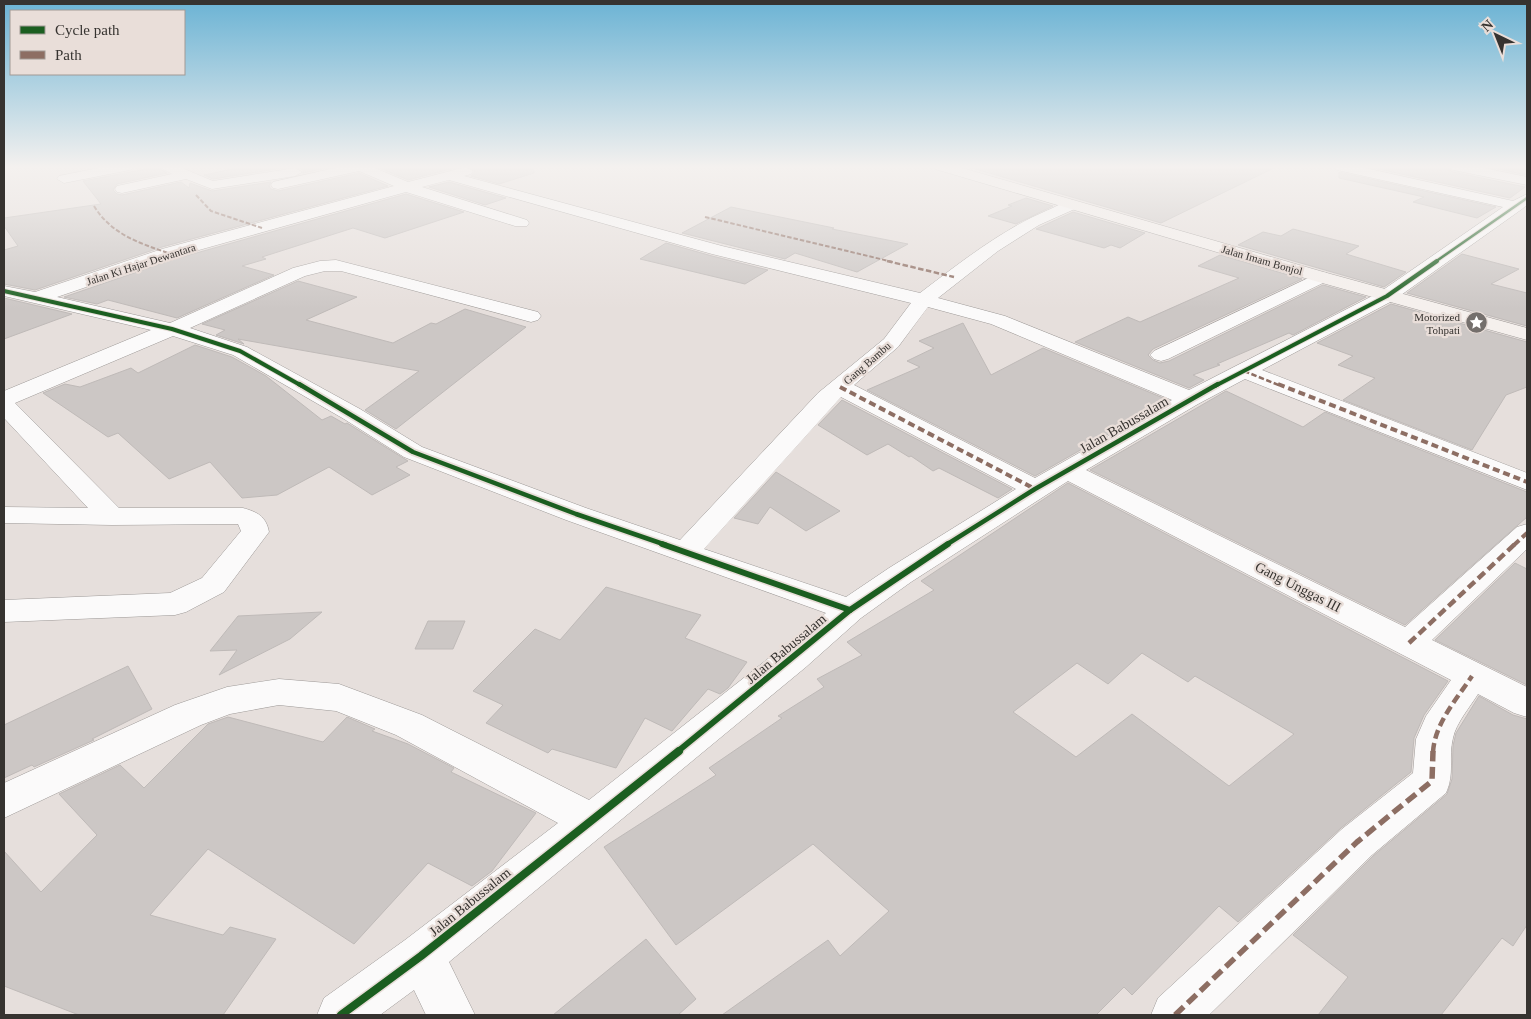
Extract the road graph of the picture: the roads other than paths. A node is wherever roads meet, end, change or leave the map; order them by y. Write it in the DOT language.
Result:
graph roads {
  1 [pos="314,214"];
  2 [pos="491,214"];
  3 [pos="586,214"];
  4 [pos="1052,214"];
  5 [pos="1102,214"];
  6 [pos="1505,214"];
  7 [pos="521,223"];
  8 [pos="1321,277"];
  9 [pos="1387,296"];
  10 [pos="7,299"];
  11 [pos="33,299"];
  12 [pos="923,300"];
  13 [pos="531,316"];
  14 [pos="172,329"];
  15 [pos="1527,334"];
  16 [pos="1161,355"];
  17 [pos="1244,371"];
  18 [pos="840,387"];
  19 [pos="4,399"];
  20 [pos="1190,399"];
  21 [pos="4,405"];
  22 [pos="1068,471"];
  23 [pos="1527,482"];
  24 [pos="1035,489"];
  25 [pos="4,515"];
  26 [pos="112,517"];
  27 [pos="1527,533"];
  28 [pos="686,551"];
  29 [pos="850,610"];
  30 [pos="4,611"];
  31 [pos="1410,643"];
  32 [pos="1472,676"];
  33 [pos="1527,703"];
  34 [pos="4,801"];
  35 [pos="592,821"];
  36 [pos="421,956"];
  37 [pos="341,1015"];
  38 [pos="451,1015"];
  39 [pos="1176,1015"];
  1 -- 11 [label="street, Jalan Ki Hajar Dewantara"];
  2 -- 7 [label="street"];
  3 -- 12 [label="street"];
  4 -- 12 [label="street, Gang Bambu"];
  5 -- 8 [label="main road, Jalan Imam Bonjol"];
  6 -- 9 [label="street, Jalan Babussalam"];
  8 -- 9 [label="main road, Jalan Imam Bonjol"];
  8 -- 16 [label="street"];
  9 -- 15 [label="main road, Jalan Imam Bonjol"];
  9 -- 17 [label="street, Jalan Babussalam"];
  10 -- 11 [label="street"];
  11 -- 14 [label="street"];
  12 -- 18 [label="street, Gang Bambu"];
  12 -- 20 [label="street"];
  13 -- 14 [label="street"];
  14 -- 19 [label="street"];
  14 -- 28 [label="street"];
  17 -- 20 [label="street, Jalan Babussalam"];
  17 -- 23 [label="street"];
  18 -- 24 [label="street"];
  18 -- 28 [label="street, Gang Bambu"];
  20 -- 22 [label="street, Jalan Babussalam"];
  21 -- 26 [label="street"];
  22 -- 24 [label="street, Jalan Babussalam"];
  22 -- 31 [label="street, Gang Unggas III"];
  24 -- 29 [label="street, Jalan Babussalam"];
  25 -- 26 [label="street"];
  26 -- 30 [label="street"];
  27 -- 31 [label="street"];
  28 -- 29 [label="street"];
  29 -- 35 [label="street, Jalan Babussalam"];
  31 -- 32 [label="street, Gang Unggas III"];
  32 -- 33 [label="street, Gang Unggas III"];
  32 -- 39 [label="street"];
  34 -- 35 [label="street"];
  35 -- 36 [label="street, Jalan Babussalam"];
  36 -- 37 [label="street, Jalan Babussalam"];
  36 -- 38 [label="street"];
}
